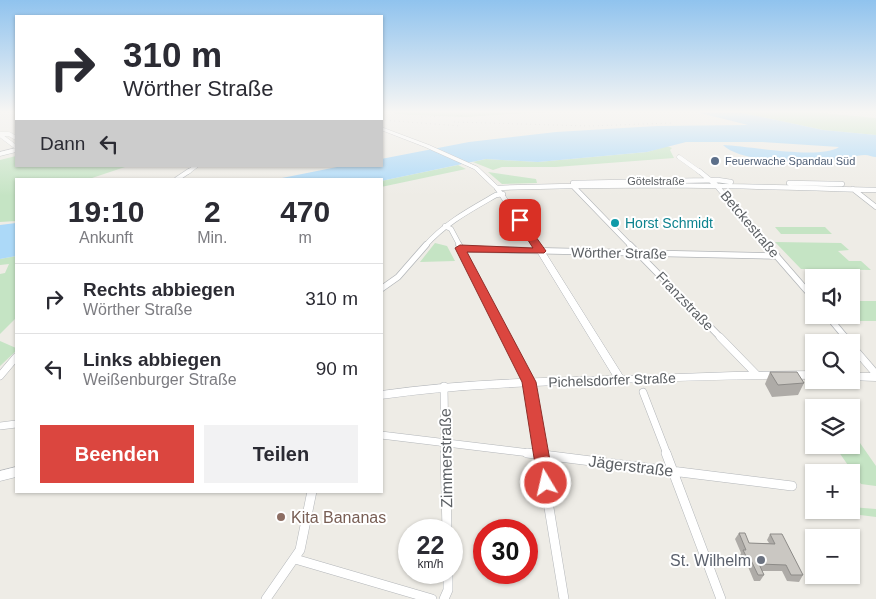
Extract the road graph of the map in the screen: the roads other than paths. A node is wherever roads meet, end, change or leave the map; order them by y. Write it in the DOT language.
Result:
graph roads {
  1 [pos="412,140"];
  2 [pos="15,148"];
  3 [pos="0,153"];
  4 [pos="679,157"];
  5 [pos="195,167"];
  6 [pos="473,167"];
  7 [pos="178,178"];
  8 [pos="714,183"];
  9 [pos="842,184"];
  10 [pos="572,185"];
  11 [pos="740,185"];
  12 [pos="853,189"];
  13 [pos="876,190"];
  14 [pos="500,191"];
  15 [pos="876,207"];
  16 [pos="445,226"];
  17 [pos="460,248"];
  18 [pos="540,251"];
  19 [pos="638,253"];
  20 [pos="777,256"];
  21 [pos="383,288"];
  22 [pos="805,289"];
  23 [pos="834,324"];
  24 [pos="842,334"];
  25 [pos="860,356"];
  26 [pos="15,358"];
  27 [pos="756,374"];
  28 [pos="805,375"];
  29 [pos="0,376"];
  30 [pos="876,376"];
  31 [pos="860,377"];
  32 [pos="620,379"];
  33 [pos="529,382"];
  34 [pos="444,386"];
  35 [pos="643,392"];
  36 [pos="383,395"];
  37 [pos="15,424"];
  38 [pos="0,426"];
  39 [pos="383,435"];
  40 [pos="445,442"];
  41 [pos="542,454"];
  42 [pos="674,471"];
  43 [pos="15,472"];
  44 [pos="0,476"];
  45 [pos="792,486"];
  46 [pos="312,493"];
  47 [pos="447,519"];
  48 [pos="295,559"];
  49 [pos="448,584"];
  50 [pos="266,599"];
  51 [pos="432,599"];
  52 [pos="444,599"];
  53 [pos="564,599"];
  54 [pos="721,599"];
  1 -- 6 [label="street"];
  2 -- 3 [label="street"];
  4 -- 8 [label="street, Betckestraße"];
  5 -- 7 [label="street"];
  6 -- 14 [label="street"];
  8 -- 10 [label="street, Götelstraße"];
  8 -- 11 [label="street, Götelstraße"];
  8 -- 20 [label="street, Betckestraße"];
  9 -- 11 [label="street"];
  10 -- 14 [label="street, Götelstraße"];
  10 -- 19 [label="street, Franzstraße"];
  11 -- 12 [label="street, Götelstraße"];
  12 -- 13 [label="street, Götelstraße"];
  12 -- 15 [label="street"];
  14 -- 16 [label="street"];
  14 -- 18 [label="street"];
  16 -- 17 [label="street"];
  16 -- 21 [label="street"];
  17 -- 18 [label="street, Wörther Straße"];
  17 -- 33 [label="street"];
  18 -- 19 [label="street, Wörther Straße"];
  18 -- 32 [label="street"];
  19 -- 20 [label="street, Wörther Straße"];
  19 -- 27 [label="street, Franzstraße"];
  20 -- 22 [label="street, Betckestraße"];
  23 -- 24 [label="street"];
  25 -- 30 [label="street"];
  26 -- 29 [label="street"];
  27 -- 28 [label="street, Pichelsdorfer Straße"];
  27 -- 32 [label="street, Pichelsdorfer Straße"];
  30 -- 31 [label="street"];
  32 -- 33 [label="street, Pichelsdorfer Straße"];
  33 -- 34 [label="street, Pichelsdorfer Straße"];
  33 -- 41 [label="street"];
  34 -- 36 [label="street, Pichelsdorfer Straße"];
  34 -- 40 [label="street, Zimmerstraße"];
  35 -- 42 [label="street"];
  37 -- 38 [label="street"];
  39 -- 40 [label="street, Jägerstraße"];
  40 -- 41 [label="street, Jägerstraße"];
  40 -- 47 [label="street, Zimmerstraße"];
  41 -- 42 [label="street, Jägerstraße"];
  41 -- 53 [label="street"];
  42 -- 45 [label="street, Jägerstraße"];
  42 -- 54 [label="street"];
  43 -- 44 [label="street"];
  46 -- 48 [label="street"];
  48 -- 50 [label="street"];
  48 -- 51 [label="street"];
  49 -- 52 [label="street"];
}
